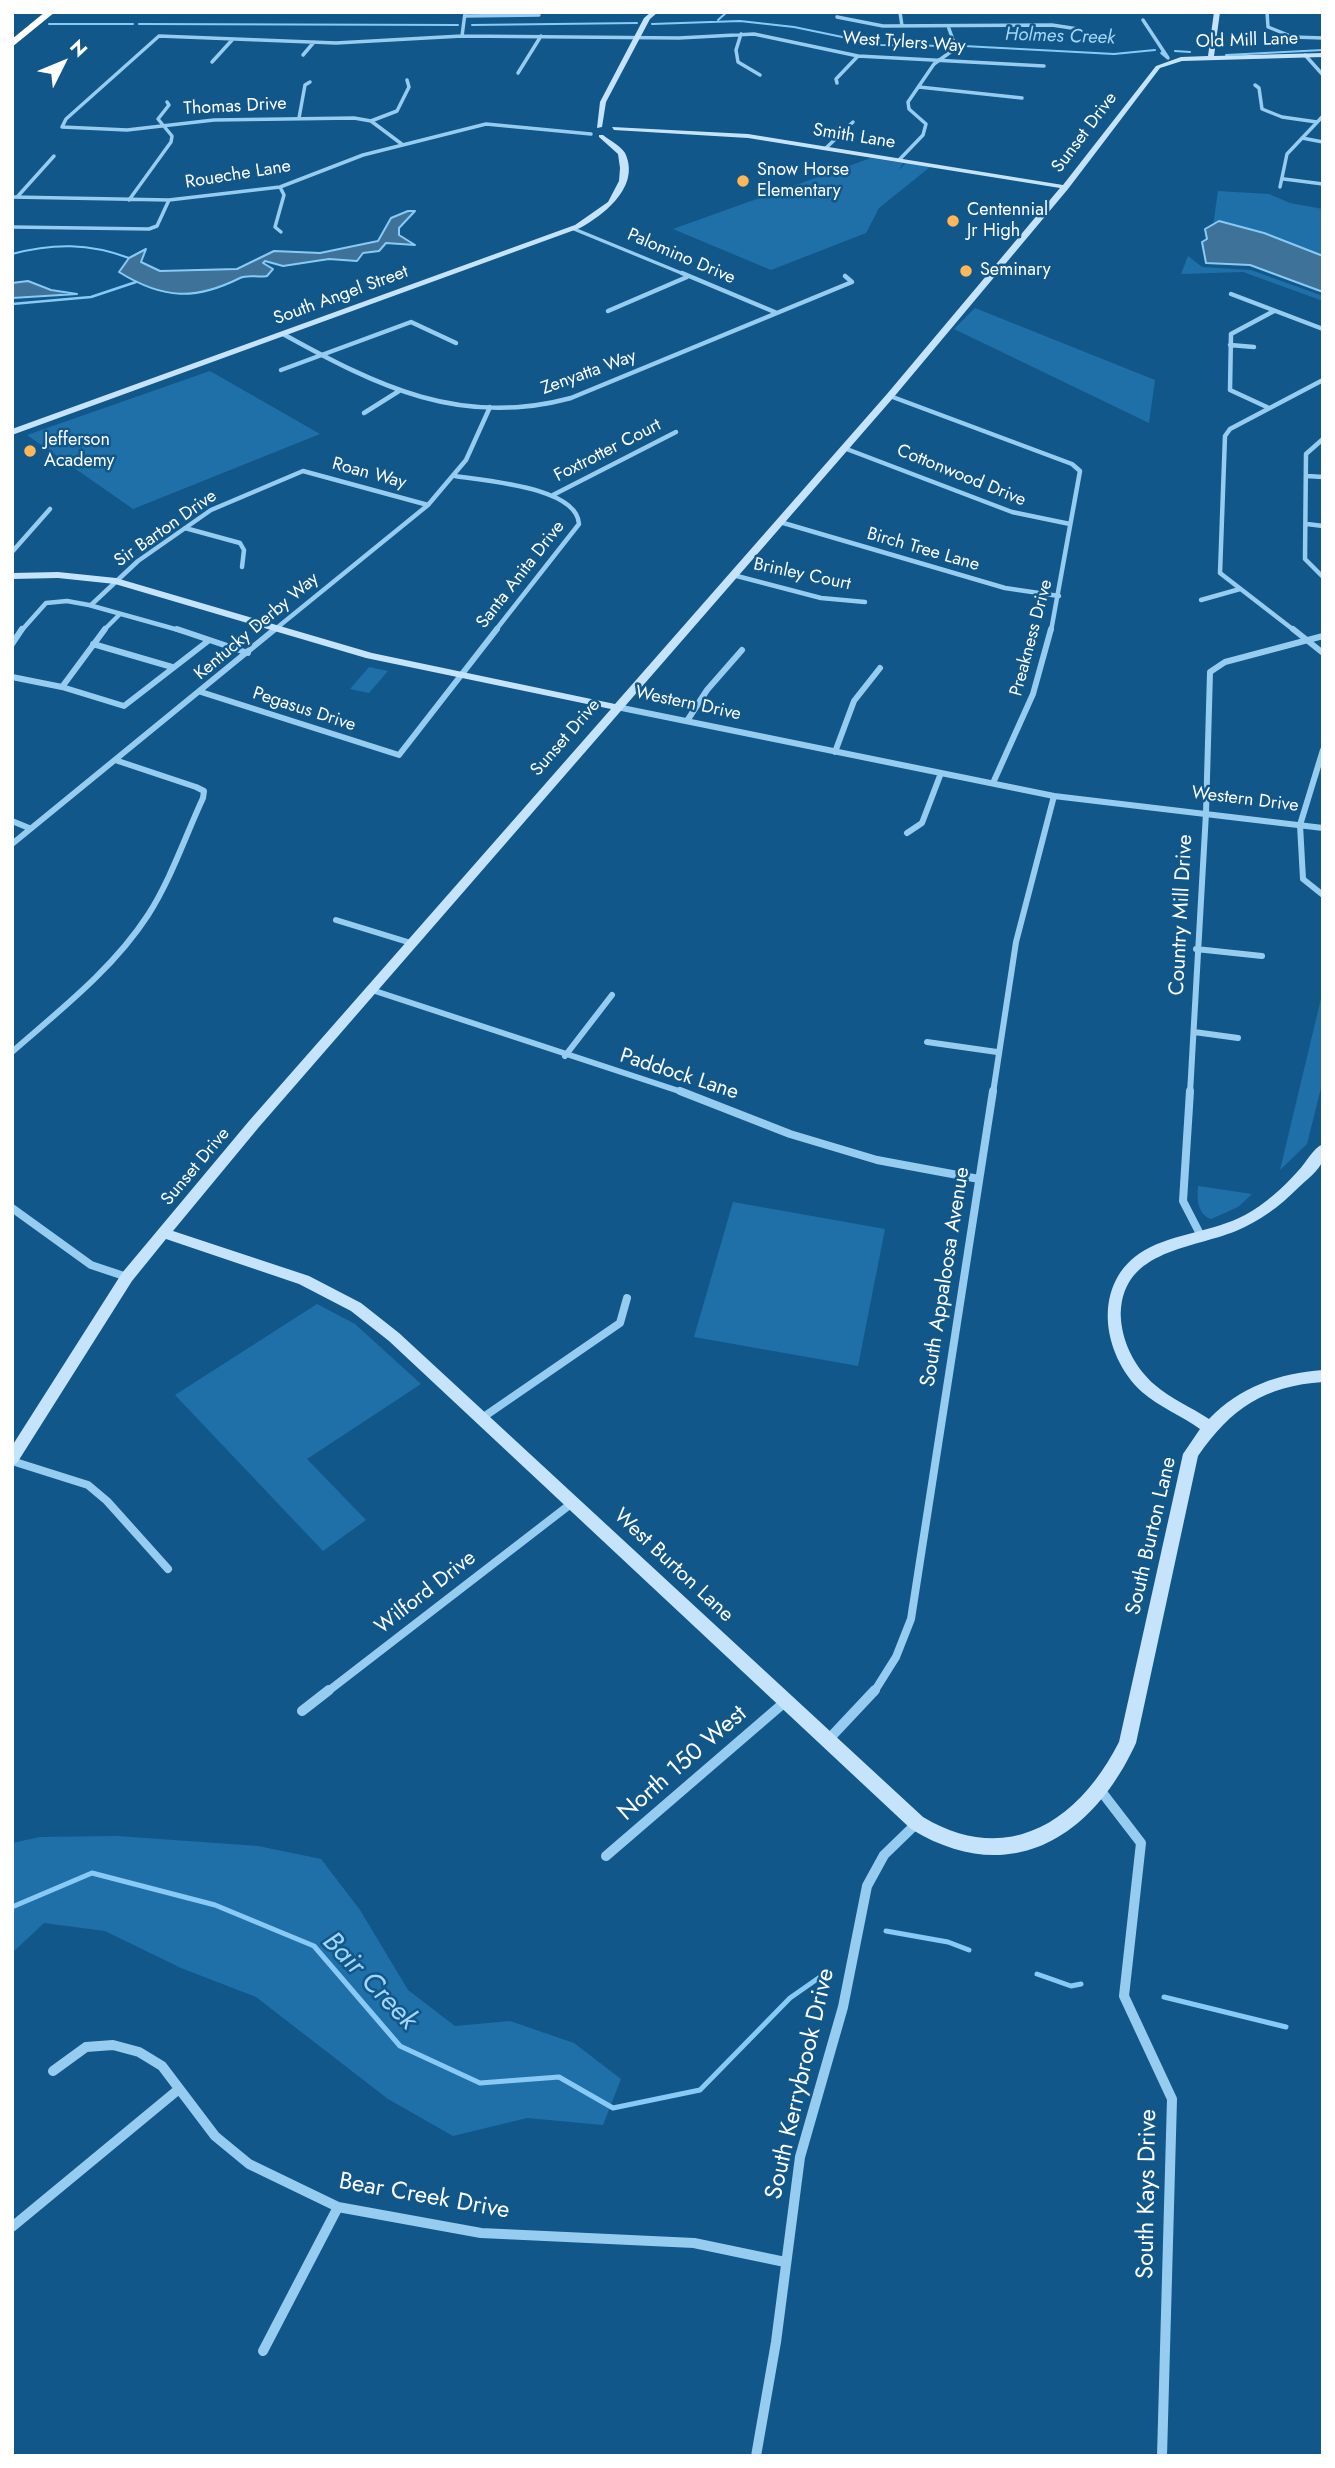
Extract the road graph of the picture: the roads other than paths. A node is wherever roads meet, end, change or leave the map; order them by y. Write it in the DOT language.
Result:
graph roads {
  1 [pos="34,12"];
  2 [pos="51,12"];
  3 [pos="655,12"];
  4 [pos="900,12"];
  5 [pos="1217,12"];
  6 [pos="1257,12"];
  7 [pos="1267,13"];
  8 [pos="465,14"];
  9 [pos="539,15"];
  10 [pos="837,17"];
  11 [pos="1143,20"];
  12 [pos="902,26"];
  13 [pos="948,26"];
  14 [pos="1078,29"];
  15 [pos="12,30"];
  16 [pos="741,34"];
  17 [pos="462,36"];
  18 [pos="541,36"];
  19 [pos="637,36"];
  20 [pos="233,38"];
  21 [pos="1323,38"];
  22 [pos="314,42"];
  23 [pos="378,42"];
  24 [pos="12,44"];
  25 [pos="379,49"];
  26 [pos="1323,54"];
  27 [pos="303,55"];
  28 [pos="1305,55"];
  29 [pos="858,56"];
  30 [pos="1211,58"];
  31 [pos="940,59"];
  32 [pos="1170,60"];
  33 [pos="212,62"];
  34 [pos="1044,66"];
  35 [pos="518,73"];
  36 [pos="760,75"];
  37 [pos="1323,75"];
  38 [pos="407,80"];
  39 [pos="310,82"];
  40 [pos="837,83"];
  41 [pos="1255,85"];
  42 [pos="919,87"];
  43 [pos="1022,98"];
  44 [pos="167,102"];
  45 [pos="1323,116"];
  46 [pos="299,118"];
  47 [pos="371,121"];
  48 [pos="853,122"];
  49 [pos="1317,122"];
  50 [pos="163,126"];
  51 [pos="62,127"];
  52 [pos="596,127"];
  53 [pos="613,134"];
  54 [pos="1302,138"];
  55 [pos="1323,142"];
  56 [pos="403,145"];
  57 [pos="826,148"];
  58 [pos="54,156"];
  59 [pos="898,160"];
  60 [pos="1284,179"];
  61 [pos="1323,184"];
  62 [pos="280,187"];
  63 [pos="1065,187"];
  64 [pos="1280,187"];
  65 [pos="18,196"];
  66 [pos="12,197"];
  67 [pos="130,200"];
  68 [pos="169,200"];
  69 [pos="12,227"];
  70 [pos="574,229"];
  71 [pos="281,232"];
  72 [pos="688,276"];
  73 [pos="845,276"];
  74 [pos="1231,295"];
  75 [pos="608,311"];
  76 [pos="1274,311"];
  77 [pos="777,313"];
  78 [pos="1323,329"];
  79 [pos="283,334"];
  80 [pos="456,343"];
  81 [pos="1230,345"];
  82 [pos="1254,347"];
  83 [pos="322,355"];
  84 [pos="281,370"];
  85 [pos="1323,380"];
  86 [pos="398,391"];
  87 [pos="890,396"];
  88 [pos="490,407"];
  89 [pos="1269,408"];
  90 [pos="364,413"];
  91 [pos="12,432"];
  92 [pos="676,432"];
  93 [pos="1323,439"];
  94 [pos="844,448"];
  95 [pos="303,471"];
  96 [pos="1307,475"];
  97 [pos="455,476"];
  98 [pos="1323,477"];
  99 [pos="553,495"];
  100 [pos="428,505"];
  101 [pos="50,509"];
  102 [pos="780,522"];
  103 [pos="1070,524"];
  104 [pos="1307,524"];
  105 [pos="1323,526"];
  106 [pos="185,528"];
  107 [pos="12,552"];
  108 [pos="242,567"];
  109 [pos="733,575"];
  110 [pos="12,576"];
  111 [pos="1323,577"];
  112 [pos="116,581"];
  113 [pos="1240,589"];
  114 [pos="1059,596"];
  115 [pos="1201,600"];
  116 [pos="865,602"];
  117 [pos="91,605"];
  118 [pos="120,614"];
  119 [pos="275,628"];
  120 [pos="1323,636"];
  121 [pos="1307,640"];
  122 [pos="208,641"];
  123 [pos="12,644"];
  124 [pos="93,644"];
  125 [pos="741,650"];
  126 [pos="248,653"];
  127 [pos="1323,653"];
  128 [pos="172,667"];
  129 [pos="880,668"];
  130 [pos="459,675"];
  131 [pos="12,677"];
  132 [pos="62,687"];
  133 [pos="201,692"];
  134 [pos="617,707"];
  135 [pos="687,721"];
  136 [pos="1323,750"];
  137 [pos="835,752"];
  138 [pos="399,755"];
  139 [pos="115,760"];
  140 [pos="941,772"];
  141 [pos="993,783"];
  142 [pos="1054,796"];
  143 [pos="1206,813"];
  144 [pos="12,821"];
  145 [pos="1300,825"];
  146 [pos="29,828"];
  147 [pos="1323,828"];
  148 [pos="906,833"];
  149 [pos="12,844"];
  150 [pos="1323,895"];
  151 [pos="336,920"];
  152 [pos="411,943"];
  153 [pos="1196,948"];
  154 [pos="1262,956"];
  155 [pos="372,990"];
  156 [pos="612,995"];
  157 [pos="1194,1032"];
  158 [pos="1238,1038"];
  159 [pos="927,1042"];
  160 [pos="12,1052"];
  161 [pos="997,1052"];
  162 [pos="565,1055"];
  163 [pos="1323,1149"];
  164 [pos="979,1179"];
  165 [pos="12,1208"];
  166 [pos="164,1233"];
  167 [pos="1200,1234"];
  168 [pos="127,1277"];
  169 [pos="627,1298"];
  170 [pos="1323,1376"];
  171 [pos="481,1419"];
  172 [pos="1208,1427"];
  173 [pos="12,1460"];
  174 [pos="572,1503"];
  175 [pos="168,1569"];
  176 [pos="786,1701"];
  177 [pos="302,1711"];
  178 [pos="828,1740"];
  179 [pos="1128,1743"];
  180 [pos="1101,1791"];
  181 [pos="917,1823"];
  182 [pos="606,1856"];
  183 [pos="53,2071"];
  184 [pos="179,2090"];
  185 [pos="338,2207"];
  186 [pos="12,2227"];
  187 [pos="785,2262"];
  188 [pos="263,2351"];
  189 [pos="756,2456"];
  190 [pos="1162,2456"];
  1 -- 15 [label="highway"];
  2 -- 24 [label="highway"];
  3 -- 19 [label="street"];
  4 -- 12 [label="street"];
  5 -- 30 [label="street"];
  6 -- 7 [label="street"];
  7 -- 21 [label="street"];
  8 -- 9 [label="street"];
  8 -- 17 [label="street"];
  10 -- 12 [label="street"];
  11 -- 32 [label="street"];
  12 -- 13 [label="street"];
  13 -- 14 [label="street"];
  13 -- 31 [label="street"];
  16 -- 19 [label="street, West Tylers Way"];
  16 -- 29 [label="street, West Tylers Way"];
  16 -- 36 [label="street"];
  17 -- 18 [label="street, West Tylers Way"];
  17 -- 23 [label="street, West Tylers Way"];
  18 -- 19 [label="street, West Tylers Way"];
  18 -- 35 [label="street"];
  19 -- 52 [label="street"];
  20 -- 22 [label="street, West Tylers Way"];
  20 -- 33 [label="street"];
  20 -- 51 [label="street, West Tylers Way"];
  22 -- 23 [label="street, West Tylers Way"];
  22 -- 27 [label="street"];
  23 -- 25 [label="street"];
  26 -- 28 [label="street, Old Mill Lane"];
  28 -- 30 [label="street, Old Mill Lane"];
  28 -- 37 [label="street"];
  29 -- 31 [label="street, West Tylers Way"];
  29 -- 40 [label="street"];
  30 -- 32 [label="street, Old Mill Lane"];
  31 -- 34 [label="street, West Tylers Way"];
  31 -- 42 [label="street"];
  32 -- 63 [label="street, Sunset Drive"];
  38 -- 47 [label="street"];
  39 -- 46 [label="street"];
  41 -- 49 [label="street"];
  42 -- 43 [label="street"];
  42 -- 59 [label="street"];
  44 -- 50 [label="street"];
  45 -- 49 [label="street"];
  46 -- 47 [label="street, Thomas Drive"];
  46 -- 50 [label="street, Thomas Drive"];
  47 -- 56 [label="street"];
  48 -- 57 [label="street"];
  49 -- 54 [label="street"];
  50 -- 51 [label="street, Thomas Drive"];
  50 -- 67 [label="street"];
  52 -- 53 [label="street, Smith Lane"];
  52 -- 53 [label="street"];
  52 -- 56 [label="street, Roueche Lane"];
  53 -- 57 [label="street, Smith Lane"];
  53 -- 70 [label="street, South Angel Street"];
  54 -- 55 [label="street"];
  54 -- 60 [label="street"];
  56 -- 62 [label="street, Roueche Lane"];
  57 -- 59 [label="street, Smith Lane"];
  58 -- 65 [label="street"];
  59 -- 63 [label="street, Smith Lane"];
  60 -- 61 [label="street"];
  60 -- 64 [label="street"];
  62 -- 68 [label="street, Roueche Lane"];
  62 -- 71 [label="street"];
  63 -- 87 [label="street, Sunset Drive"];
  65 -- 66 [label="street, Roueche Lane"];
  65 -- 67 [label="street, Roueche Lane"];
  67 -- 68 [label="street, Roueche Lane"];
  68 -- 69 [label="street"];
  70 -- 72 [label="street, Palomino Drive"];
  70 -- 79 [label="street, South Angel Street"];
  72 -- 75 [label="street"];
  72 -- 77 [label="street, Palomino Drive"];
  73 -- 77 [label="street, Zenyatta Way"];
  74 -- 76 [label="street"];
  76 -- 78 [label="street"];
  76 -- 81 [label="street"];
  77 -- 88 [label="street, Zenyatta Way"];
  79 -- 83 [label="street, Zenyatta Way"];
  79 -- 91 [label="street, South Angel Street"];
  80 -- 83 [label="street"];
  81 -- 82 [label="street"];
  81 -- 89 [label="street"];
  83 -- 84 [label="street"];
  83 -- 86 [label="street, Zenyatta Way"];
  85 -- 89 [label="street"];
  86 -- 88 [label="street, Zenyatta Way"];
  86 -- 90 [label="street"];
  87 -- 94 [label="street, Sunset Drive"];
  87 -- 103 [label="street, Preakness Drive"];
  88 -- 97 [label="street, Kentucky Derby Way"];
  89 -- 113 [label="street"];
  92 -- 99 [label="street, Foxtrotter Court"];
  93 -- 96 [label="street"];
  94 -- 102 [label="street, Sunset Drive"];
  94 -- 103 [label="street, Cottonwood Drive"];
  95 -- 100 [label="street, Roan Way"];
  95 -- 106 [label="street, Sir Barton Drive"];
  96 -- 98 [label="street"];
  96 -- 104 [label="street"];
  97 -- 99 [label="street, Santa Anita Drive"];
  97 -- 100 [label="street, Kentucky Derby Way"];
  99 -- 130 [label="street, Santa Anita Drive"];
  100 -- 119 [label="street, Kentucky Derby Way"];
  101 -- 107 [label="street"];
  102 -- 109 [label="street, Sunset Drive"];
  102 -- 114 [label="street, Birch Tree Lane"];
  103 -- 114 [label="street, Preakness Drive"];
  104 -- 105 [label="street"];
  104 -- 111 [label="street"];
  106 -- 108 [label="street"];
  106 -- 112 [label="street, Sir Barton Drive"];
  109 -- 116 [label="street, Brinley Court"];
  109 -- 134 [label="street, Sunset Drive"];
  110 -- 112 [label="street, Western Drive"];
  112 -- 117 [label="street, Sir Barton Drive"];
  112 -- 119 [label="street, Western Drive"];
  113 -- 115 [label="street"];
  113 -- 121 [label="street"];
  114 -- 141 [label="street, Preakness Drive"];
  117 -- 118 [label="street"];
  117 -- 123 [label="street"];
  118 -- 122 [label="street"];
  118 -- 124 [label="street"];
  119 -- 126 [label="street, Kentucky Derby Way"];
  119 -- 130 [label="street, Western Drive"];
  120 -- 121 [label="street, Country Mill Drive"];
  121 -- 127 [label="street"];
  121 -- 143 [label="street, Country Mill Drive"];
  122 -- 126 [label="street"];
  122 -- 128 [label="street"];
  124 -- 128 [label="street"];
  124 -- 132 [label="street"];
  125 -- 135 [label="street"];
  126 -- 133 [label="street, Kentucky Derby Way"];
  128 -- 132 [label="street"];
  129 -- 137 [label="street"];
  130 -- 134 [label="street, Western Drive"];
  130 -- 138 [label="street, Santa Anita Drive"];
  131 -- 132 [label="street"];
  133 -- 138 [label="street, Pegasus Drive"];
  133 -- 139 [label="street, Kentucky Derby Way"];
  134 -- 135 [label="street, Western Drive"];
  134 -- 152 [label="street, Sunset Drive"];
  135 -- 137 [label="street, Western Drive"];
  136 -- 145 [label="street"];
  137 -- 140 [label="street, Western Drive"];
  139 -- 146 [label="street, Kentucky Derby Way"];
  139 -- 160 [label="street"];
  140 -- 141 [label="street, Western Drive"];
  140 -- 148 [label="street"];
  141 -- 142 [label="street, Western Drive"];
  142 -- 143 [label="street, Western Drive"];
  142 -- 161 [label="street, South Appaloosa Avenue"];
  143 -- 145 [label="street, Western Drive"];
  143 -- 153 [label="street, Country Mill Drive"];
  144 -- 146 [label="street"];
  145 -- 147 [label="street, Western Drive"];
  145 -- 150 [label="street"];
  146 -- 149 [label="street, Kentucky Derby Way"];
  151 -- 152 [label="street"];
  152 -- 155 [label="street, Sunset Drive"];
  153 -- 154 [label="street"];
  153 -- 157 [label="street, Country Mill Drive"];
  155 -- 162 [label="street, Paddock Lane"];
  155 -- 166 [label="street, Sunset Drive"];
  156 -- 162 [label="street"];
  157 -- 158 [label="street"];
  157 -- 167 [label="street, Country Mill Drive"];
  159 -- 161 [label="street"];
  161 -- 164 [label="street, South Appaloosa Avenue"];
  162 -- 164 [label="street, Paddock Lane"];
  163 -- 167 [label="street"];
  164 -- 178 [label="street, South Appaloosa Avenue"];
  165 -- 168 [label="street"];
  166 -- 168 [label="street, Sunset Drive"];
  166 -- 171 [label="street, West Burton Lane"];
  167 -- 172 [label="street"];
  168 -- 173 [label="street, Sunset Drive"];
  169 -- 171 [label="street"];
  170 -- 172 [label="street, South Burton Lane"];
  171 -- 174 [label="street, West Burton Lane"];
  172 -- 179 [label="street, South Burton Lane"];
  173 -- 175 [label="street"];
  174 -- 176 [label="street, West Burton Lane"];
  174 -- 177 [label="street, Wilford Drive"];
  176 -- 178 [label="street, West Burton Lane"];
  176 -- 182 [label="street, North 150 West"];
  178 -- 181 [label="street, West Burton Lane"];
  179 -- 180 [label="street, West Burton Lane"];
  180 -- 181 [label="street, West Burton Lane"];
  180 -- 190 [label="street, South Kays Drive"];
  181 -- 187 [label="street, South Kerrybrook Drive"];
  183 -- 184 [label="street, Bear Creek Drive"];
  184 -- 185 [label="street, Bear Creek Drive"];
  184 -- 186 [label="street"];
  185 -- 187 [label="street, Bear Creek Drive"];
  185 -- 188 [label="street"];
  187 -- 189 [label="street, South Kerrybrook Drive"];
}
